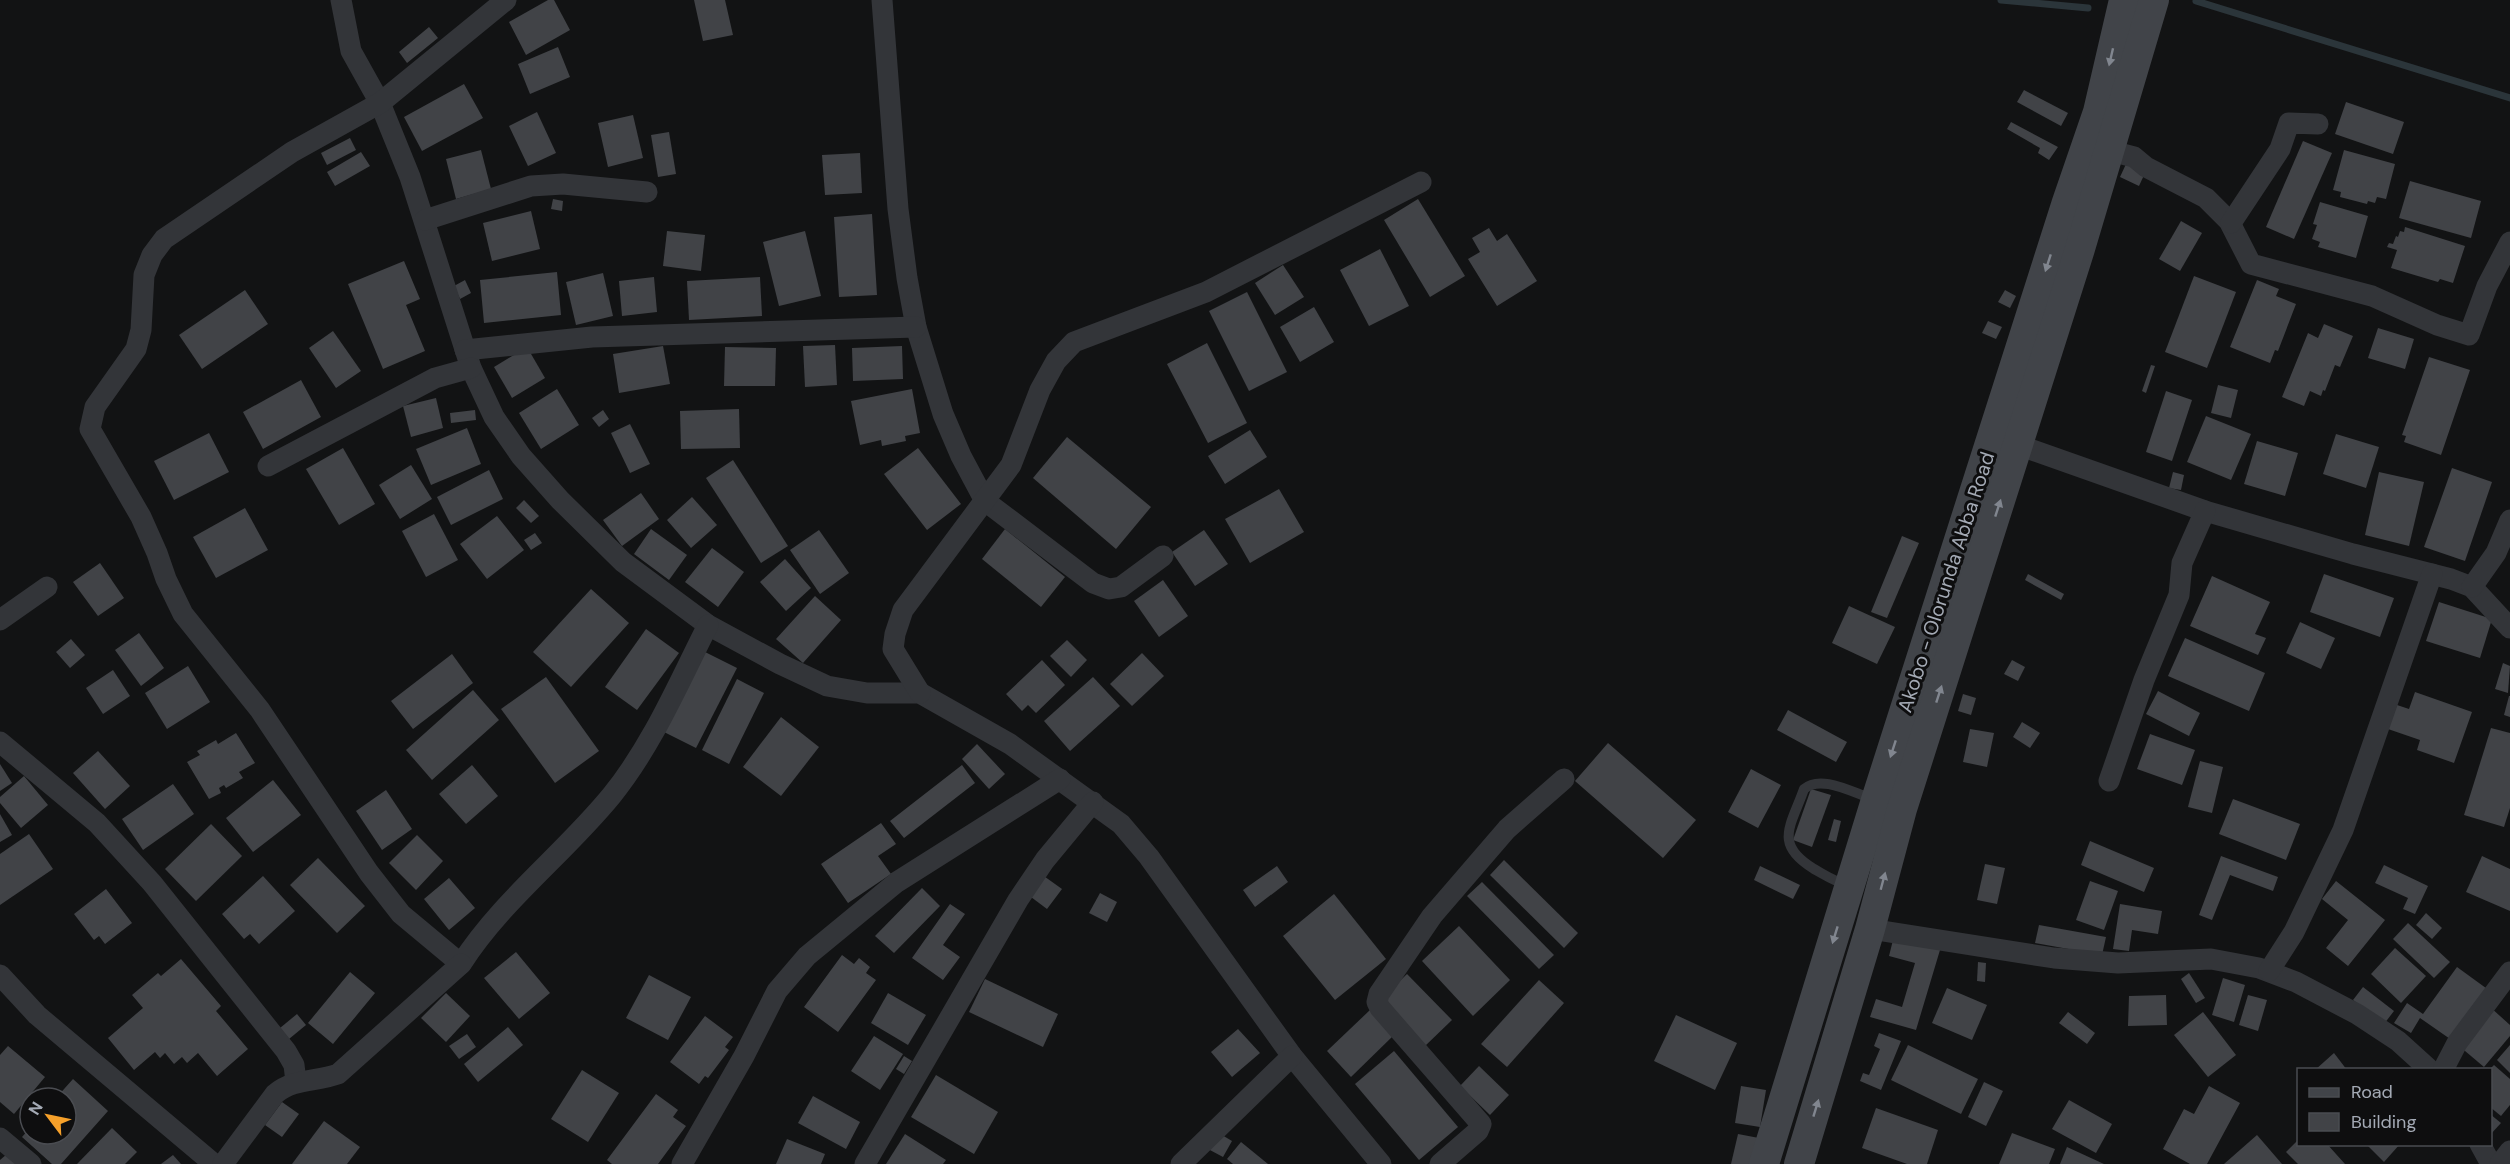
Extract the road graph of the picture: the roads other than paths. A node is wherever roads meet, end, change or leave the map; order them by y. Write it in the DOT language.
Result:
graph roads {
  1 [pos="341,0"];
  2 [pos="506,0"];
  3 [pos="882,0"];
  4 [pos="2124,0"];
  5 [pos="2154,0"];
  6 [pos="380,103"];
  7 [pos="2318,124"];
  8 [pos="2110,151"];
  9 [pos="1421,182"];
  10 [pos="647,192"];
  11 [pos="425,220"];
  12 [pos="2230,223"];
  13 [pos="2073,227"];
  14 [pos="2510,242"];
  15 [pos="916,327"];
  16 [pos="468,359"];
  17 [pos="2018,445"];
  18 [pos="268,466"];
  19 [pos="985,501"];
  20 [pos="2205,511"];
  21 [pos="2510,520"];
  22 [pos="1163,556"];
  23 [pos="2432,574"];
  24 [pos="47,586"];
  25 [pos="2472,587"];
  26 [pos="0,620"];
  27 [pos="708,625"];
  28 [pos="2510,628"];
  29 [pos="920,693"];
  30 [pos="0,742"];
  31 [pos="1060,779"];
  32 [pos="1564,779"];
  33 [pos="2109,781"];
  34 [pos="1876,800"];
  35 [pos="1093,802"];
  36 [pos="1852,885"];
  37 [pos="1870,929"];
  38 [pos="460,964"];
  39 [pos="2269,971"];
  40 [pos="2510,972"];
  41 [pos="0,975"];
  42 [pos="1292,1056"];
  43 [pos="2428,1068"];
  44 [pos="2444,1068"];
  45 [pos="296,1082"];
  46 [pos="0,1138"];
  47 [pos="2481,1146"];
  48 [pos="2510,1151"];
  49 [pos="31,1164"];
  50 [pos="214,1164"];
  51 [pos="223,1164"];
  52 [pos="682,1164"];
  53 [pos="865,1164"];
  54 [pos="1181,1164"];
  55 [pos="1381,1164"];
  56 [pos="1440,1164"];
  57 [pos="1764,1164"];
  58 [pos="1799,1164"];
  59 [pos="2491,1164"];
  60 [pos="2500,1164"];
  1 -- 6 [label="street"];
  2 -- 6 [label="street"];
  3 -- 15 [label="street"];
  4 -- 13 [label="main road, Akobo - Olorunda Abba Road, one-way"];
  5 -- 8 [label="main road, Akobo - Olorunda Abba Road"];
  6 -- 11 [label="street"];
  6 -- 38 [label="street"];
  7 -- 12 [label="street"];
  8 -- 12 [label="street"];
  8 -- 13 [label="main road, Akobo - Olorunda Abba Road"];
  9 -- 19 [label="street"];
  10 -- 11 [label="street"];
  11 -- 16 [label="street"];
  12 -- 14 [label="street"];
  13 -- 17 [label="main road, Akobo - Olorunda Abba Road"];
  13 -- 34 [label="main road, Akobo - Olorunda Abba Road, one-way"];
  15 -- 16 [label="street"];
  15 -- 19 [label="street"];
  16 -- 18 [label="street"];
  16 -- 27 [label="street"];
  17 -- 20 [label="street"];
  37 -- 17 [label="main road, Akobo - Olorunda Abba Road, one-way"];
  19 -- 22 [label="street"];
  19 -- 29 [label="street"];
  20 -- 23 [label="street"];
  20 -- 33 [label="street"];
  21 -- 25 [label="street"];
  23 -- 25 [label="street"];
  23 -- 39 [label="street"];
  24 -- 26 [label="street"];
  25 -- 28 [label="street"];
  27 -- 29 [label="street"];
  27 -- 38 [label="street"];
  29 -- 31 [label="street"];
  30 -- 45 [label="street"];
  31 -- 35 [label="street"];
  31 -- 52 [label="street"];
  32 -- 56 [label="street"];
  34 -- 36 [label="main road, Akobo - Olorunda Abba Road"];
  34 -- 36 [label="lane"];
  35 -- 42 [label="street"];
  35 -- 53 [label="street"];
  36 -- 57 [label="main road, Akobo - Olorunda Abba Road, one-way"];
  37 -- 39 [label="street"];
  58 -- 37 [label="main road, Akobo - Olorunda Abba Road, one-way"];
  38 -- 45 [label="street"];
  39 -- 43 [label="street"];
  40 -- 44 [label="street"];
  41 -- 50 [label="street"];
  42 -- 54 [label="street"];
  42 -- 55 [label="street"];
  45 -- 51 [label="street"];
  46 -- 49 [label="street"];
  47 -- 59 [label="street"];
  48 -- 60 [label="street"];
}
